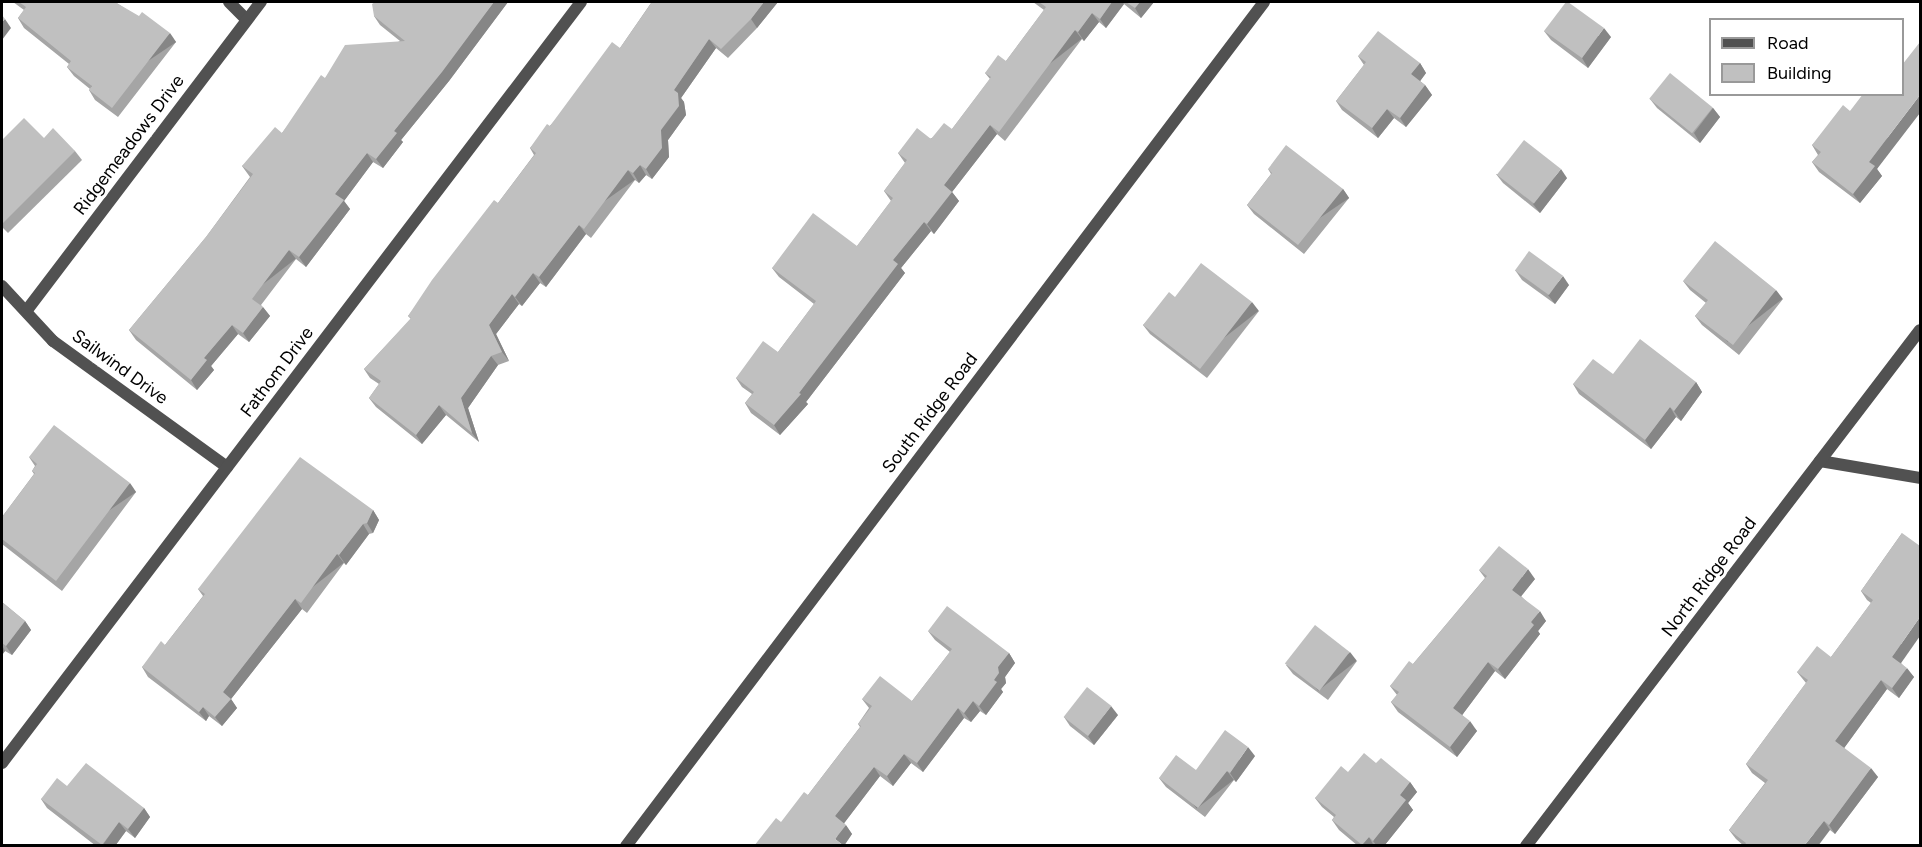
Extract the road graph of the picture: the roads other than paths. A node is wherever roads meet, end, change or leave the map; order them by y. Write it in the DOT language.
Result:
graph roads {
  1 [pos="230,2"];
  2 [pos="261,2"];
  3 [pos="581,2"];
  4 [pos="1264,2"];
  5 [pos="247,20"];
  6 [pos="2,286"];
  7 [pos="27,310"];
  8 [pos="1920,330"];
  9 [pos="1820,460"];
  10 [pos="227,466"];
  11 [pos="1920,478"];
  12 [pos="2,764"];
  13 [pos="626,846"];
  14 [pos="1526,846"];
  1 -- 5 [label="street"];
  2 -- 5 [label="street, Ridgemeadows Drive"];
  3 -- 10 [label="street, Fathom Drive"];
  4 -- 13 [label="street, South Ridge Road"];
  5 -- 7 [label="street, Ridgemeadows Drive"];
  6 -- 7 [label="street, Sailwind Drive"];
  7 -- 10 [label="street, Sailwind Drive"];
  8 -- 9 [label="street, North Ridge Road"];
  9 -- 11 [label="street"];
  9 -- 14 [label="street, North Ridge Road"];
  10 -- 12 [label="street, Fathom Drive"];
}
